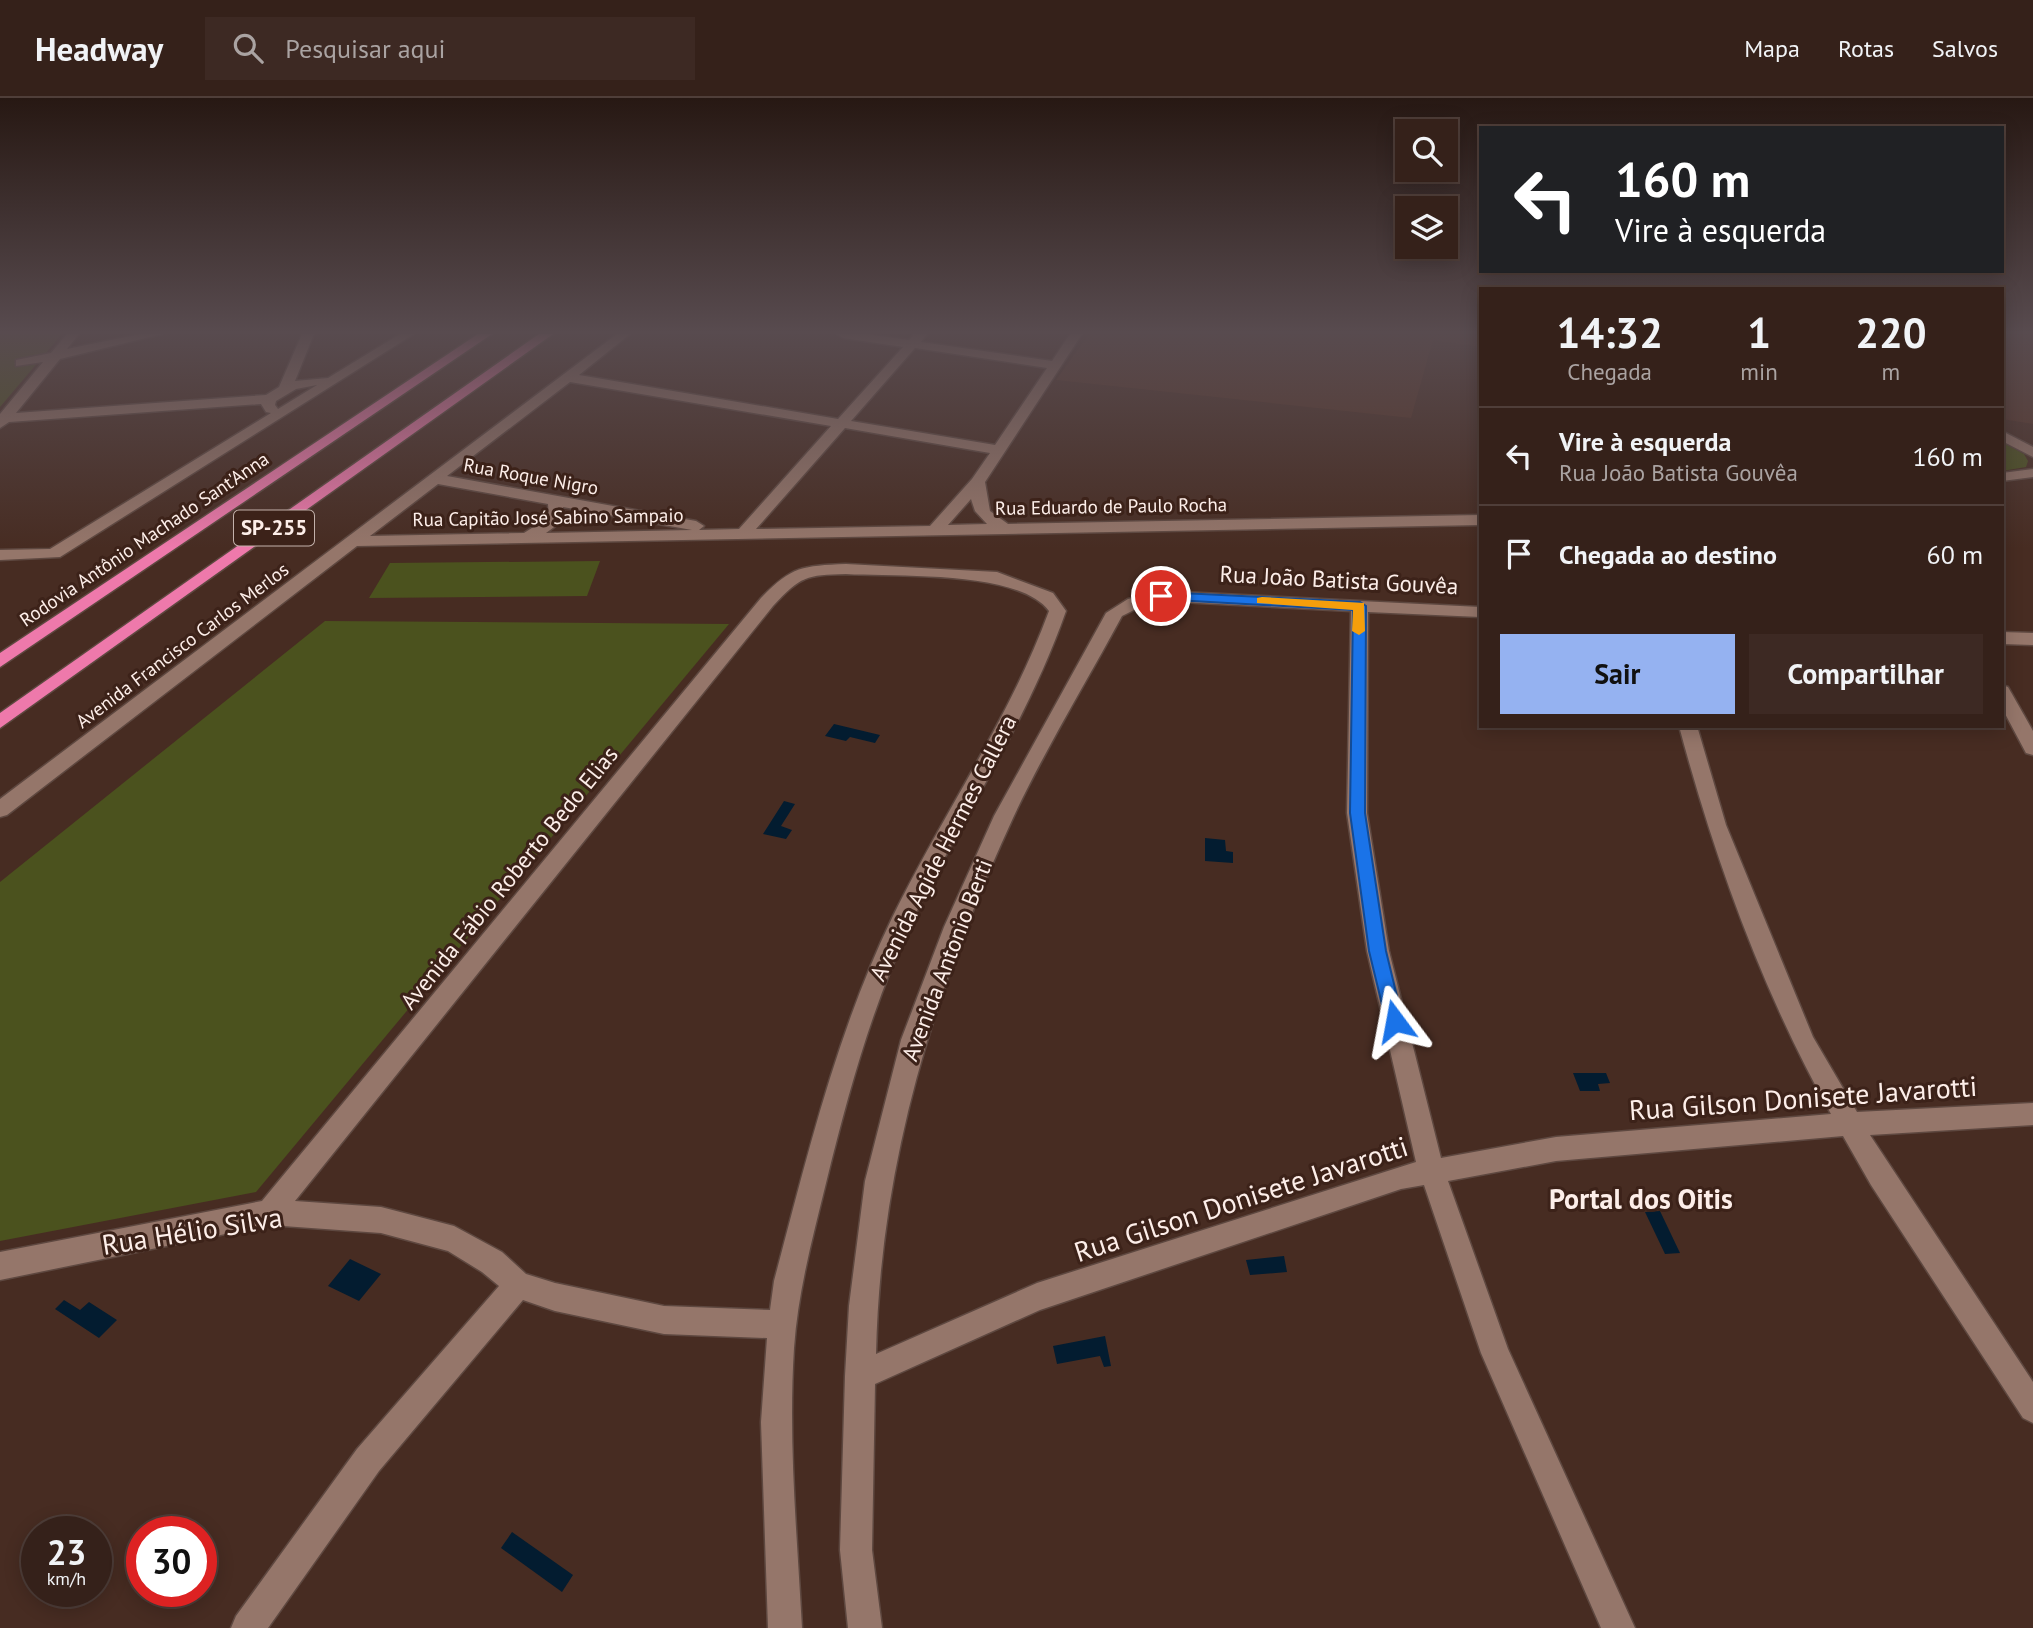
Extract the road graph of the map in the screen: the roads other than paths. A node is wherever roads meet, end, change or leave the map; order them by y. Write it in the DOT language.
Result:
graph roads {
  1 [pos="14,405"];
  2 [pos="188,405"];
  3 [pos="268,405"];
  4 [pos="293,405"];
  5 [pos="380,405"];
  6 [pos="446,405"];
  7 [pos="530,405"];
  8 [pos="732,405"];
  9 [pos="858,405"];
  10 [pos="1026,405"];
  11 [pos="282,412"];
  12 [pos="2,420"];
  13 [pos="841,424"];
  14 [pos="2004,435"];
  15 [pos="2032,446"];
  16 [pos="996,450"];
  17 [pos="2031,476"];
  18 [pos="2004,477"];
  19 [pos="436,479"];
  20 [pos="978,482"];
  21 [pos="555,500"];
  22 [pos="1479,520"];
  23 [pos="1004,528"];
  24 [pos="935,530"];
  25 [pos="743,534"];
  26 [pos="527,538"];
  27 [pos="354,541"];
  28 [pos="0,555"];
  29 [pos="1360,606"];
  30 [pos="1058,611"];
  31 [pos="1479,612"];
  32 [pos="1115,613"];
  33 [pos="2004,638"];
  34 [pos="2033,639"];
  35 [pos="0,661"];
  36 [pos="2004,695"];
  37 [pos="0,722"];
  38 [pos="1689,728"];
  39 [pos="2033,748"];
  40 [pos="0,810"];
  41 [pos="2033,1114"];
  42 [pos="1851,1124"];
  43 [pos="1432,1172"];
  44 [pos="269,1212"];
  45 [pos="0,1266"];
  46 [pos="518,1285"];
  47 [pos="783,1325"];
  48 [pos="860,1376"];
  49 [pos="2033,1409"];
  50 [pos="248,1628"];
  51 [pos="785,1628"];
  52 [pos="865,1628"];
  53 [pos="1618,1628"];
  1 -- 12 [label="street"];
  2 -- 12 [label="street"];
  3 -- 11 [label="street"];
  4 -- 11 [label="street"];
  5 -- 35 [label="highway, Rodovia Antônio Machado Sant'Anna / SP-255"];
  6 -- 37 [label="highway, SP-255"];
  7 -- 19 [label="street, Avenida Francisco Carlos Merlos"];
  8 -- 13 [label="street"];
  9 -- 13 [label="street"];
  10 -- 16 [label="street"];
  11 -- 28 [label="street"];
  13 -- 16 [label="street"];
  13 -- 25 [label="street"];
  14 -- 15 [label="street"];
  16 -- 20 [label="street"];
  17 -- 18 [label="street"];
  19 -- 21 [label="street, Rua Roque Nigro"];
  19 -- 27 [label="street, Avenida Francisco Carlos Merlos"];
  20 -- 23 [label="street"];
  20 -- 24 [label="street"];
  21 -- 25 [label="street, Rua Roque Nigro"];
  21 -- 26 [label="street"];
  22 -- 23 [label="street, Rua Eduardo de Paulo Rocha"];
  23 -- 24 [label="street, Rua Eduardo de Paulo Rocha"];
  24 -- 25 [label="street, Rua Eduardo de Paulo Rocha"];
  25 -- 26 [label="street, Rua Capitão José Sabino Sampaio"];
  26 -- 27 [label="street, Rua Capitão José Sabino Sampaio"];
  27 -- 40 [label="street, Avenida Francisco Carlos Merlos"];
  29 -- 31 [label="street, Rua João Batista Gouvêa"];
  29 -- 32 [label="street, Rua João Batista Gouvêa"];
  29 -- 43 [label="street"];
  30 -- 44 [label="street, Avenida Fábio Roberto Bedo Elias"];
  30 -- 47 [label="street, Avenida Agide Hermes Callera"];
  32 -- 48 [label="street, Avenida Antonio Berti"];
  33 -- 34 [label="street"];
  36 -- 39 [label="street"];
  38 -- 42 [label="street"];
  41 -- 42 [label="street, Rua Gilson Donisete Javarotti"];
  42 -- 43 [label="street, Rua Gilson Donisete Javarotti"];
  42 -- 49 [label="street"];
  43 -- 48 [label="street, Rua Gilson Donisete Javarotti"];
  43 -- 53 [label="street"];
  44 -- 45 [label="street, Rua Hélio Silva"];
  44 -- 46 [label="street, Rua Hélio Silva"];
  46 -- 47 [label="street, Rua Hélio Silva"];
  46 -- 50 [label="street"];
  47 -- 51 [label="street, Avenida Agide Hermes Callera"];
  48 -- 52 [label="street, Avenida Antonio Berti"];
}
